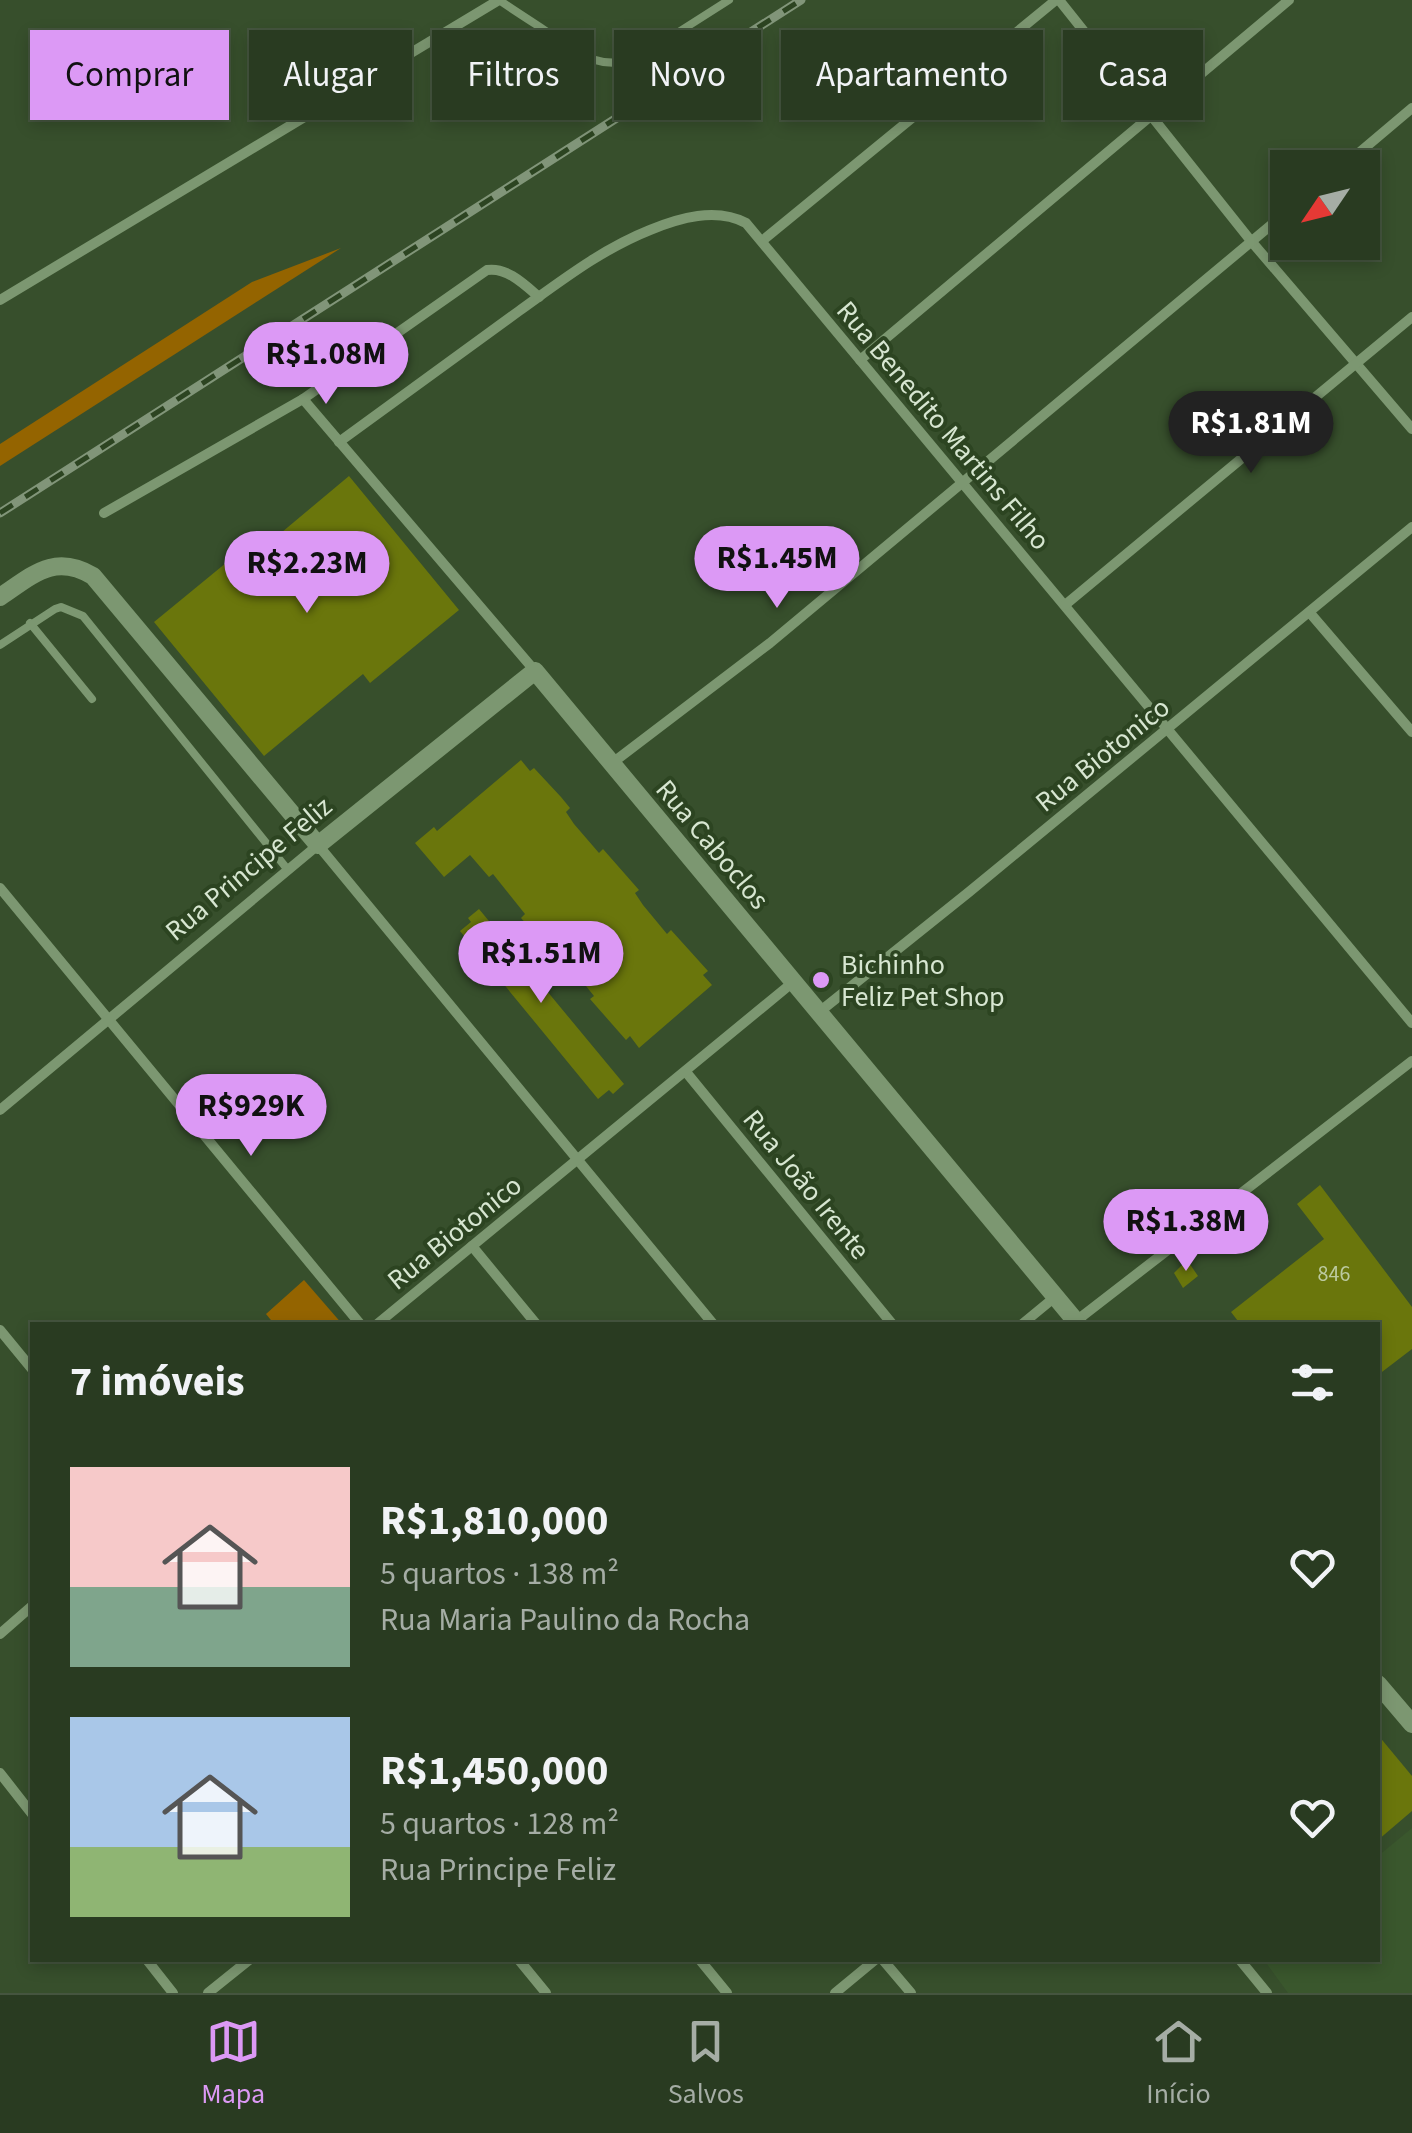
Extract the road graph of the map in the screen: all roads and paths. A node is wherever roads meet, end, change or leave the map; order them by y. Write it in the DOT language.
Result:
graph roads {
  1 [pos="499,0"];
  2 [pos="728,0"];
  3 [pos="1057,0"];
  4 [pos="1288,0"];
  5 [pos="1081,30"];
  6 [pos="1203,71"];
  7 [pos="1412,108"];
  8 [pos="1145,120"];
  9 [pos="1153,120"];
  10 [pos="1362,150"];
  11 [pos="1270,226"];
  12 [pos="762,240"];
  13 [pos="1251,241"];
  14 [pos="539,297"];
  15 [pos="0,300"];
  16 [pos="1412,317"];
  17 [pos="860,360"];
  18 [pos="1354,364"];
  19 [pos="303,399"];
  20 [pos="1412,429"];
  21 [pos="339,442"];
  22 [pos="963,484"];
  23 [pos="104,514"];
  24 [pos="1412,527"];
  25 [pos="0,597"];
  26 [pos="1065,605"];
  27 [pos="1310,613"];
  28 [pos="30,623"];
  29 [pos="0,644"];
  30 [pos="534,672"];
  31 [pos="92,698"];
  32 [pos="1168,728"];
  33 [pos="1412,732"];
  34 [pos="611,764"];
  35 [pos="318,845"];
  36 [pos="288,870"];
  37 [pos="0,888"];
  38 [pos="792,983"];
  39 [pos="817,1013"];
  40 [pos="110,1019"];
  41 [pos="1412,1023"];
  42 [pos="1412,1060"];
  43 [pos="686,1072"];
  44 [pos="0,1110"];
  45 [pos="578,1160"];
  46 [pos="472,1246"];
  47 [pos="1055,1297"];
  48 [pos="359,1322"];
  49 [pos="380,1322"];
  50 [pos="535,1322"];
  51 [pos="712,1322"];
  52 [pos="891,1322"];
  53 [pos="1025,1322"];
  54 [pos="1077,1322"];
  55 [pos="1079,1322"];
  56 [pos="0,1330"];
  57 [pos="30,1367"];
  58 [pos="30,1608"];
  59 [pos="0,1634"];
  60 [pos="1380,1686"];
  61 [pos="1412,1724"];
  62 [pos="0,1773"];
  63 [pos="30,1811"];
  64 [pos="149,1962"];
  65 [pos="247,1962"];
  66 [pos="521,1962"];
  67 [pos="702,1962"];
  68 [pos="876,1962"];
  69 [pos="881,1962"];
  70 [pos="1242,1962"];
  71 [pos="173,1993"];
  72 [pos="208,1993"];
  73 [pos="546,1993"];
  74 [pos="727,1993"];
  75 [pos="835,1993"];
  76 [pos="911,1993"];
  77 [pos="1267,1993"];
  1 -- 2 [label="lane"];
  1 -- 15 [label="street"];
  3 -- 5 [label="street"];
  3 -- 12 [label="street"];
  4 -- 6 [label="street"];
  7 -- 10 [label="street"];
  8 -- 17 [label="street"];
  9 -- 13 [label="street"];
  11 -- 13 [label="street"];
  12 -- 14 [label="street, Rua Benedito Martins Filho"];
  12 -- 17 [label="street, Rua Benedito Martins Filho"];
  13 -- 18 [label="street"];
  13 -- 22 [label="street"];
  14 -- 19 [label="street"];
  14 -- 21 [label="street, Rua Benedito Martins Filho"];
  16 -- 18 [label="street"];
  17 -- 22 [label="street, Rua Benedito Martins Filho"];
  18 -- 20 [label="street"];
  18 -- 26 [label="street"];
  19 -- 21 [label="street, Rua Caboclos"];
  19 -- 23 [label="street"];
  21 -- 30 [label="street, Rua Caboclos"];
  22 -- 26 [label="street, Rua Benedito Martins Filho"];
  22 -- 34 [label="street"];
  24 -- 27 [label="street, Rua Biotonico"];
  25 -- 35 [label="street"];
  26 -- 32 [label="street, Rua Benedito Martins Filho"];
  27 -- 32 [label="street, Rua Biotonico"];
  27 -- 33 [label="street"];
  28 -- 29 [label="lane"];
  28 -- 31 [label="lane"];
  28 -- 36 [label="lane"];
  30 -- 34 [label="street, Rua Caboclos"];
  30 -- 35 [label="street, Rua Principe Feliz"];
  32 -- 39 [label="street, Rua Biotonico"];
  32 -- 41 [label="street, Rua Benedito Martins Filho"];
  34 -- 38 [label="street, Rua Caboclos"];
  35 -- 36 [label="street, Rua Principe Feliz"];
  35 -- 45 [label="street"];
  36 -- 40 [label="street, Rua Principe Feliz"];
  37 -- 40 [label="street"];
  38 -- 39 [label="street, Rua Caboclos"];
  38 -- 43 [label="street, Rua Biotonico"];
  39 -- 47 [label="street, Rua Caboclos"];
  40 -- 44 [label="street, Rua Principe Feliz"];
  40 -- 48 [label="street"];
  42 -- 55 [label="street"];
  43 -- 45 [label="street, Rua Biotonico"];
  43 -- 52 [label="street, Rua João Irente"];
  45 -- 46 [label="street, Rua Biotonico"];
  45 -- 51 [label="street"];
  46 -- 49 [label="street, Rua Biotonico"];
  46 -- 50 [label="street"];
  47 -- 53 [label="street"];
  47 -- 54 [label="street, Rua Caboclos"];
  56 -- 57 [label="street"];
  58 -- 59 [label="street"];
  60 -- 61 [label="street"];
  62 -- 63 [label="street"];
  64 -- 71 [label="street"];
  65 -- 72 [label="street"];
  66 -- 73 [label="street"];
  67 -- 74 [label="street"];
  68 -- 75 [label="street"];
  69 -- 76 [label="street"];
  70 -- 77 [label="street"];
}
